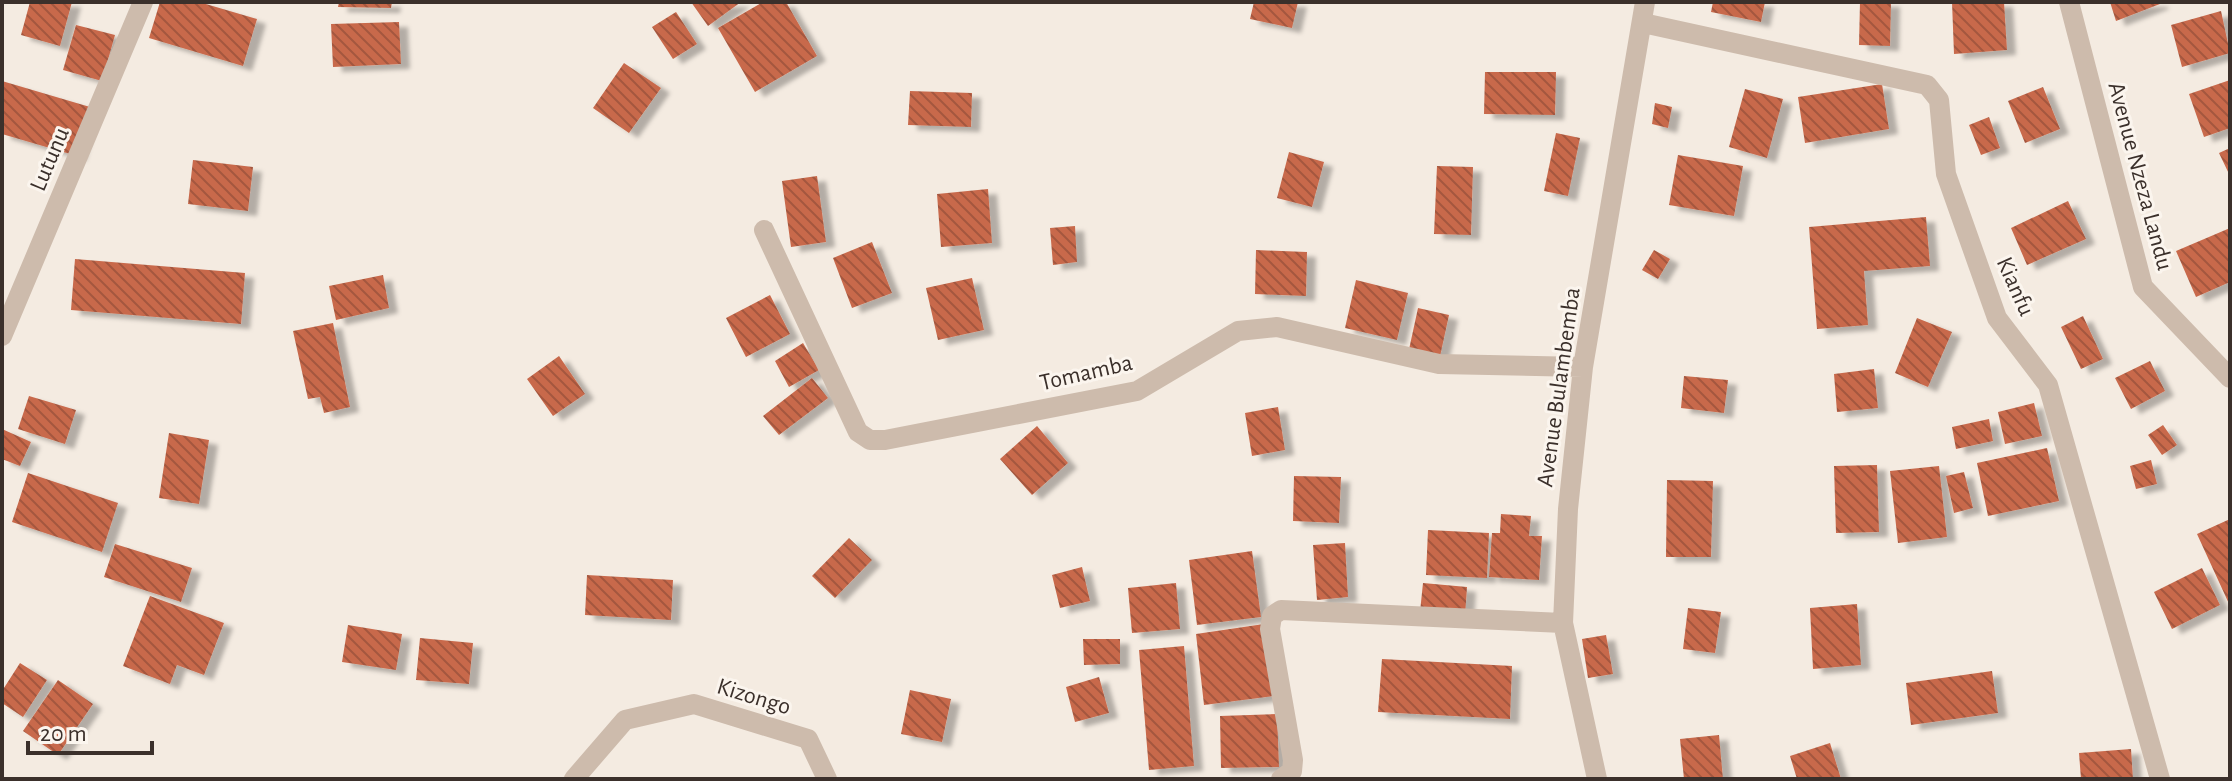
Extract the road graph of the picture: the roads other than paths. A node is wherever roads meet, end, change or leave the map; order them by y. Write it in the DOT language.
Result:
graph roads {
  1 [pos="143,2"];
  2 [pos="2069,2"];
  3 [pos="1644,12"];
  4 [pos="764,230"];
  5 [pos="2,336"];
  6 [pos="1583,367"];
  7 [pos="2230,378"];
  8 [pos="1563,623"];
  9 [pos="574,779"];
  10 [pos="827,779"];
  11 [pos="1281,779"];
  12 [pos="1597,779"];
  13 [pos="2160,779"];
  1 -- 5 [label="street, Lutunu"];
  2 -- 7 [label="street, Avenue Nzeza Landu"];
  3 -- 6 [label="street, Avenue Bulambemba"];
  3 -- 13 [label="street, Kianfu"];
  4 -- 6 [label="street, Tomamba"];
  6 -- 8 [label="street, Avenue Bulambemba"];
  8 -- 11 [label="street"];
  8 -- 12 [label="street, Avenue Bulambemba"];
  9 -- 10 [label="street, Kizongo"];
}
